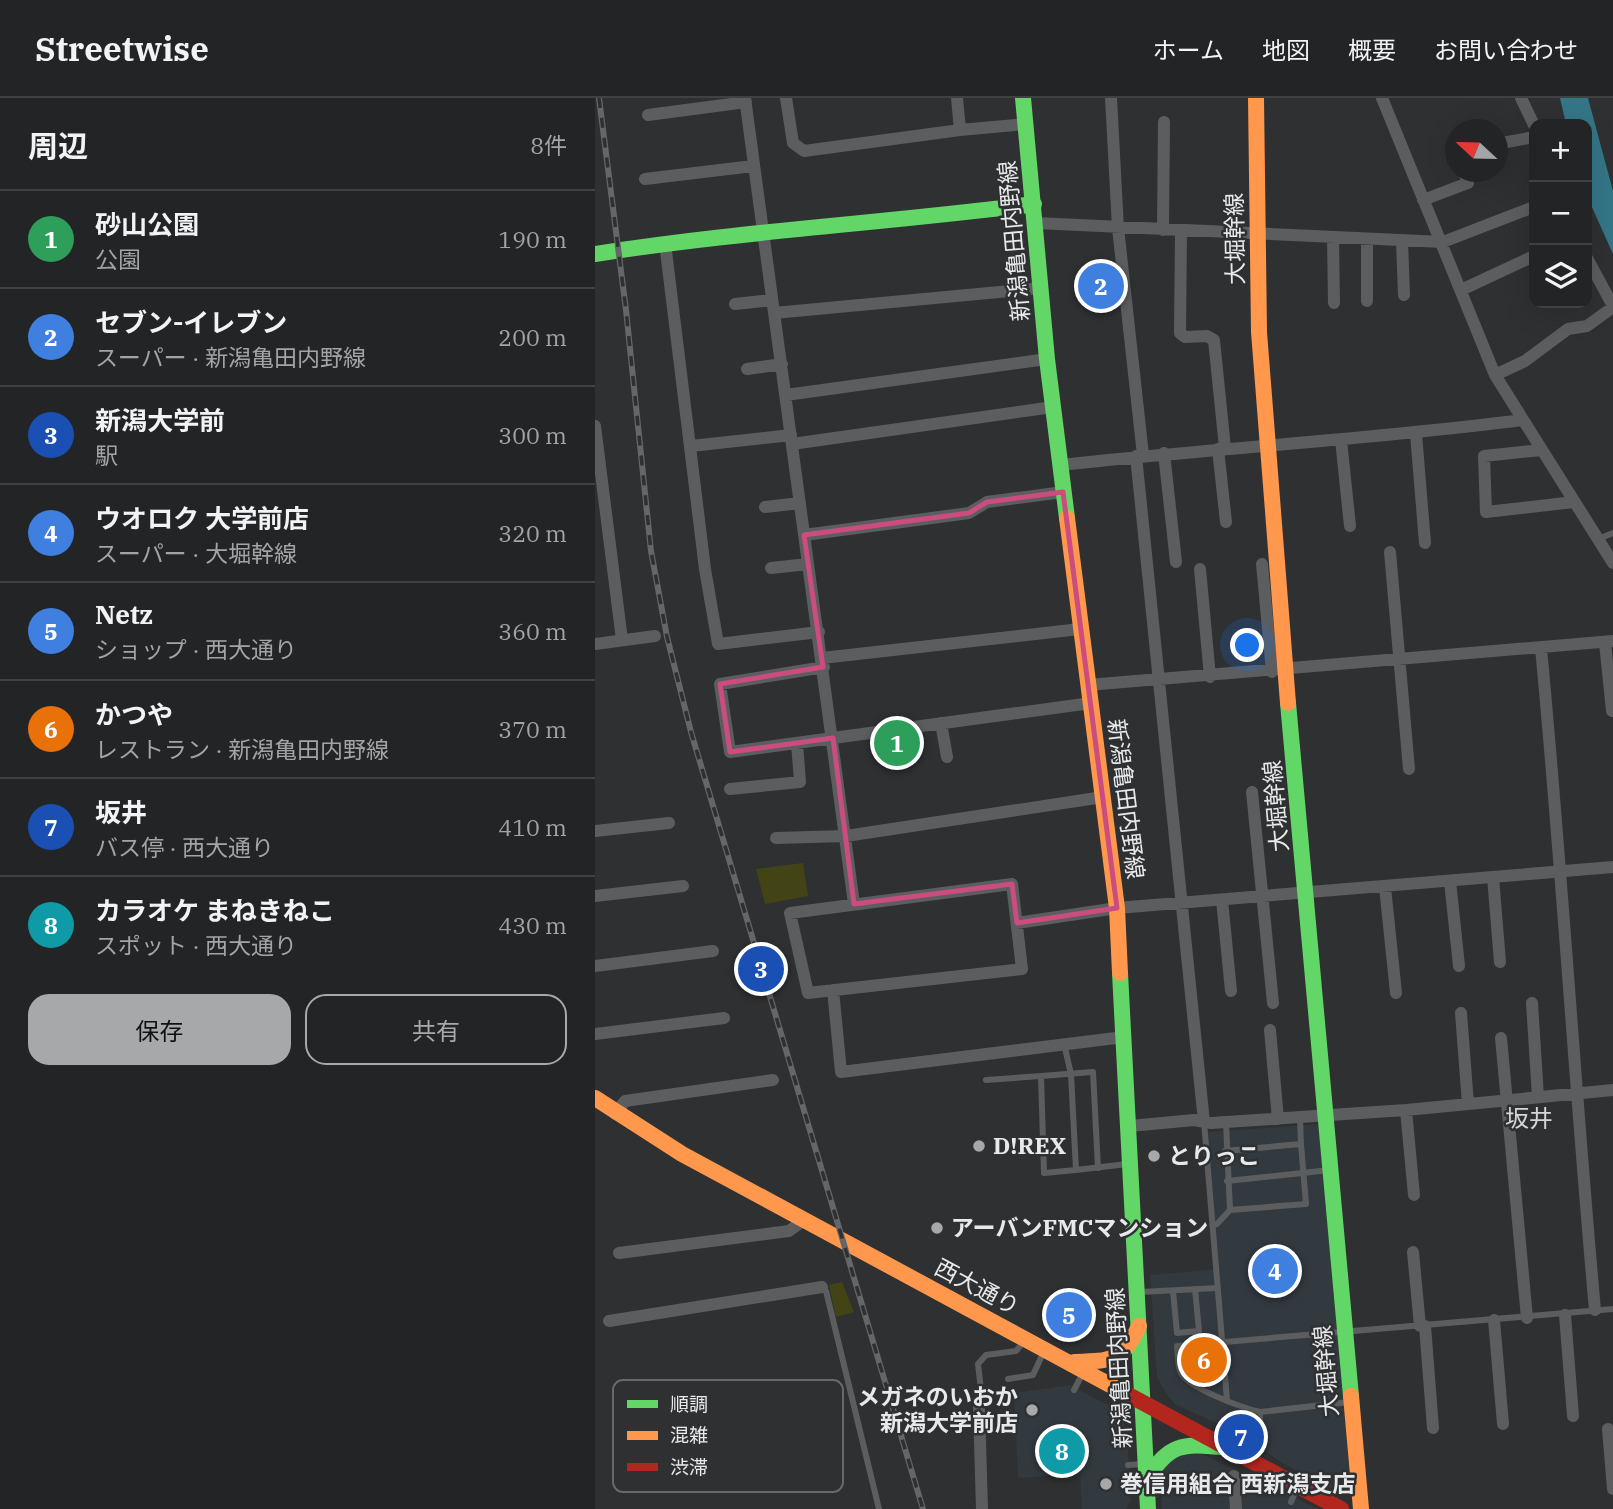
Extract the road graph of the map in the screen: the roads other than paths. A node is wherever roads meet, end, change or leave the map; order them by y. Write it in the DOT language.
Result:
graph roads {
  1 [pos="786,98"];
  2 [pos="957,98"];
  3 [pos="1023,98"];
  4 [pos="1111,98"];
  5 [pos="1257,98"];
  6 [pos="1382,98"];
  7 [pos="1521,98"];
  8 [pos="745,100"];
  9 [pos="648,115"];
  10 [pos="1531,119"];
  11 [pos="1164,122"];
  12 [pos="1026,124"];
  13 [pos="960,131"];
  14 [pos="1529,138"];
  15 [pos="1508,142"];
  16 [pos="753,166"];
  17 [pos="645,179"];
  18 [pos="1468,182"];
  19 [pos="1423,200"];
  20 [pos="1034,204"];
  21 [pos="1529,209"];
  22 [pos="1036,223"];
  23 [pos="1118,228"];
  24 [pos="1163,230"];
  25 [pos="1181,231"];
  26 [pos="1257,233"];
  27 [pos="763,234"];
  28 [pos="1332,237"];
  29 [pos="1367,239"];
  30 [pos="1402,241"];
  31 [pos="1443,242"];
  32 [pos="665,243"];
  33 [pos="595,254"];
  34 [pos="1529,258"];
  35 [pos="1592,267"];
  36 [pos="1041,288"];
  37 [pos="1461,290"];
  38 [pos="1404,295"];
  39 [pos="772,299"];
  40 [pos="1367,301"];
  41 [pos="1334,303"];
  42 [pos="735,304"];
  43 [pos="1613,307"];
  44 [pos="774,313"];
  45 [pos="1047,359"];
  46 [pos="782,364"];
  47 [pos="747,369"];
  48 [pos="1495,375"];
  49 [pos="786,395"];
  50 [pos="1053,407"];
  51 [pos="1522,421"];
  52 [pos="595,426"];
  53 [pos="1416,434"];
  54 [pos="792,439"];
  55 [pos="1341,440"];
  56 [pos="1268,445"];
  57 [pos="691,446"];
  58 [pos="1222,448"];
  59 [pos="597,449"];
  60 [pos="1541,450"];
  61 [pos="1164,453"];
  62 [pos="1140,456"];
  63 [pos="1060,465"];
  64 [pos="1063,492"];
  65 [pos="1574,502"];
  66 [pos="800,503"];
  67 [pos="765,507"];
  68 [pos="1226,522"];
  69 [pos="1350,526"];
  70 [pos="1613,533"];
  71 [pos="804,535"];
  72 [pos="1598,540"];
  73 [pos="1425,542"];
  74 [pos="1390,552"];
  75 [pos="1176,562"];
  76 [pos="1613,562"];
  77 [pos="808,564"];
  78 [pos="1262,564"];
  79 [pos="771,568"];
  80 [pos="1200,569"];
  81 [pos="1080,629"];
  82 [pos="819,632"];
  83 [pos="655,636"];
  84 [pos="622,640"];
  85 [pos="1609,642"];
  86 [pos="595,644"];
  87 [pos="1541,648"];
  88 [pos="1400,660"];
  89 [pos="823,663"];
  90 [pos="1279,672"];
  91 [pos="1210,677"];
  92 [pos="1159,680"];
  93 [pos="1088,685"];
  94 [pos="1091,703"];
  95 [pos="1612,710"];
  96 [pos="941,723"];
  97 [pos="833,738"];
  98 [pos="797,743"];
  99 [pos="947,757"];
  100 [pos="1409,769"];
  101 [pos="730,789"];
  102 [pos="1252,792"];
  103 [pos="1103,797"];
  104 [pos="669,823"];
  105 [pos="595,831"];
  106 [pos="846,836"];
  107 [pos="776,838"];
  108 [pos="1613,867"];
  109 [pos="1562,872"];
  110 [pos="1493,877"];
  111 [pos="1450,881"];
  112 [pos="683,886"];
  113 [pos="1385,887"];
  114 [pos="1307,893"];
  115 [pos="595,896"];
  116 [pos="1263,897"];
  117 [pos="1222,900"];
  118 [pos="1183,903"];
  119 [pos="854,904"];
  120 [pos="1117,908"];
  121 [pos="1017,923"];
  122 [pos="713,951"];
  123 [pos="1500,962"];
  124 [pos="595,966"];
  125 [pos="1459,966"];
  126 [pos="833,990"];
  127 [pos="1231,991"];
  128 [pos="1396,993"];
  129 [pos="1273,1003"];
  130 [pos="1532,1003"];
  131 [pos="1461,1013"];
  132 [pos="724,1018"];
  133 [pos="1270,1030"];
  134 [pos="595,1034"];
  135 [pos="1124,1037"];
  136 [pos="1501,1038"];
  137 [pos="1064,1044"];
  138 [pos="1071,1074"];
  139 [pos="1041,1076"];
  140 [pos="773,1080"];
  141 [pos="986,1080"];
  142 [pos="1613,1090"];
  143 [pos="1575,1093"];
  144 [pos="1538,1097"];
  145 [pos="595,1098"];
  146 [pos="1509,1100"];
  147 [pos="1468,1104"];
  148 [pos="1406,1110"];
  149 [pos="615,1114"];
  150 [pos="1326,1116"];
  151 [pos="1300,1118"];
  152 [pos="1278,1119"];
  153 [pos="1203,1122"];
  154 [pos="1226,1122"];
  155 [pos="1130,1126"];
  156 [pos="1301,1144"];
  157 [pos="1225,1151"];
  158 [pos="1132,1164"];
  159 [pos="1098,1168"];
  160 [pos="1076,1170"];
  161 [pos="1330,1170"];
  162 [pos="1304,1173"];
  163 [pos="1227,1181"];
  164 [pos="1414,1195"];
  165 [pos="1230,1210"];
  166 [pos="804,1220"];
  167 [pos="1212,1225"];
  168 [pos="1413,1252"];
  169 [pos="619,1253"];
  170 [pos="822,1287"];
  171 [pos="1217,1288"];
  172 [pos="1195,1289"];
  173 [pos="1173,1291"];
  174 [pos="1139,1292"];
  175 [pos="1613,1309"];
  176 [pos="1595,1310"];
  177 [pos="1565,1315"];
  178 [pos="1527,1318"];
  179 [pos="1494,1320"];
  180 [pos="609,1321"];
  181 [pos="1140,1323"];
  182 [pos="1422,1326"];
  183 [pos="1346,1331"];
  184 [pos="1187,1332"];
  185 [pos="1026,1339"];
  186 [pos="1222,1342"];
  187 [pos="1188,1345"];
  188 [pos="1045,1349"];
  189 [pos="1078,1365"];
  190 [pos="1007,1380"];
  191 [pos="981,1390"];
  192 [pos="1074,1390"];
  193 [pos="1227,1400"];
  194 [pos="1145,1401"];
  195 [pos="1352,1402"];
  196 [pos="979,1407"];
  197 [pos="1260,1412"];
  198 [pos="1573,1416"];
  199 [pos="1503,1424"];
  200 [pos="1433,1428"];
  201 [pos="1608,1430"];
  202 [pos="1228,1448"];
  203 [pos="1245,1457"];
  204 [pos="1128,1465"];
  205 [pos="1147,1471"];
  206 [pos="1234,1476"];
  207 [pos="1298,1485"];
  208 [pos="1613,1489"];
  209 [pos="1291,1502"];
  210 [pos="879,1509"];
  211 [pos="982,1509"];
  212 [pos="1148,1509"];
  213 [pos="1236,1509"];
  214 [pos="1342,1509"];
  215 [pos="1361,1509"];
  1 -- 13 [label="street"];
  2 -- 13 [label="street"];
  3 -- 12 [label="street, 新潟亀田内野線"];
  4 -- 23 [label="street"];
  5 -- 26 [label="street, 大堀幹線"];
  6 -- 19 [label="street"];
  7 -- 10 [label="street"];
  8 -- 9 [label="street"];
  8 -- 16 [label="street"];
  11 -- 24 [label="street"];
  12 -- 13 [label="street"];
  12 -- 20 [label="street, 新潟亀田内野線"];
  14 -- 15 [label="street"];
  16 -- 17 [label="street"];
  16 -- 27 [label="street"];
  18 -- 19 [label="street"];
  19 -- 31 [label="street"];
  20 -- 22 [label="street, 新潟亀田内野線"];
  20 -- 27 [label="street"];
  21 -- 31 [label="street"];
  22 -- 23 [label="street"];
  22 -- 36 [label="street, 新潟亀田内野線"];
  23 -- 24 [label="street"];
  23 -- 62 [label="street"];
  24 -- 25 [label="street"];
  25 -- 26 [label="street"];
  25 -- 58 [label="street"];
  26 -- 28 [label="street"];
  26 -- 56 [label="street, 大堀幹線"];
  27 -- 32 [label="street"];
  27 -- 39 [label="street"];
  28 -- 29 [label="street"];
  28 -- 41 [label="street"];
  29 -- 30 [label="street"];
  29 -- 40 [label="street"];
  30 -- 31 [label="street"];
  30 -- 38 [label="street"];
  31 -- 37 [label="street"];
  32 -- 33 [label="street"];
  32 -- 57 [label="street"];
  34 -- 37 [label="street"];
  35 -- 43 [label="street"];
  36 -- 44 [label="street"];
  36 -- 45 [label="street, 新潟亀田内野線"];
  37 -- 48 [label="street"];
  39 -- 42 [label="street"];
  39 -- 44 [label="street"];
  43 -- 48 [label="street"];
  44 -- 46 [label="street"];
  45 -- 49 [label="street"];
  45 -- 50 [label="street, 新潟亀田内野線"];
  46 -- 47 [label="street"];
  46 -- 49 [label="street"];
  48 -- 51 [label="street"];
  49 -- 54 [label="street"];
  50 -- 54 [label="street"];
  50 -- 63 [label="street, 新潟亀田内野線"];
  51 -- 53 [label="street"];
  51 -- 60 [label="street"];
  52 -- 59 [label="street"];
  53 -- 55 [label="street"];
  53 -- 73 [label="street"];
  54 -- 57 [label="street"];
  54 -- 66 [label="street"];
  55 -- 56 [label="street"];
  55 -- 69 [label="street"];
  56 -- 58 [label="street"];
  56 -- 90 [label="street, 大堀幹線"];
  57 -- 82 [label="street"];
  58 -- 61 [label="street"];
  58 -- 68 [label="street"];
  59 -- 84 [label="street"];
  60 -- 65 [label="street"];
  60 -- 65 [label="street"];
  61 -- 62 [label="street"];
  61 -- 75 [label="street"];
  62 -- 63 [label="street"];
  62 -- 92 [label="street"];
  63 -- 64 [label="street, 新潟亀田内野線"];
  64 -- 71 [label="street"];
  64 -- 81 [label="street, 新潟亀田内野線"];
  65 -- 72 [label="street"];
  66 -- 67 [label="street"];
  66 -- 71 [label="street"];
  70 -- 72 [label="lane"];
  71 -- 77 [label="street"];
  72 -- 76 [label="street"];
  74 -- 88 [label="street"];
  77 -- 79 [label="street"];
  77 -- 82 [label="street"];
  78 -- 90 [label="street"];
  80 -- 91 [label="street"];
  81 -- 89 [label="street"];
  81 -- 93 [label="street, 新潟亀田内野線"];
  82 -- 89 [label="street"];
  83 -- 84 [label="street"];
  84 -- 86 [label="street"];
  85 -- 87 [label="street"];
  85 -- 95 [label="street"];
  87 -- 88 [label="street"];
  87 -- 109 [label="street"];
  88 -- 90 [label="street"];
  88 -- 100 [label="street"];
  89 -- 97 [label="street"];
  89 -- 98 [label="street"];
  90 -- 91 [label="street"];
  90 -- 114 [label="street, 大堀幹線"];
  91 -- 92 [label="street"];
  92 -- 93 [label="street"];
  92 -- 118 [label="street"];
  93 -- 94 [label="street, 新潟亀田内野線"];
  94 -- 96 [label="street"];
  94 -- 103 [label="street, 新潟亀田内野線"];
  96 -- 97 [label="street"];
  96 -- 99 [label="street"];
  97 -- 98 [label="street"];
  97 -- 106 [label="street"];
  98 -- 101 [label="street"];
  102 -- 116 [label="street"];
  103 -- 106 [label="street"];
  103 -- 120 [label="street, 新潟亀田内野線"];
  104 -- 105 [label="street"];
  106 -- 107 [label="street"];
  106 -- 119 [label="street"];
  108 -- 109 [label="street"];
  109 -- 110 [label="street"];
  109 -- 143 [label="street"];
  110 -- 111 [label="street"];
  110 -- 123 [label="street"];
  111 -- 113 [label="street"];
  111 -- 125 [label="street"];
  112 -- 115 [label="street"];
  113 -- 114 [label="street"];
  113 -- 128 [label="street"];
  114 -- 116 [label="street"];
  114 -- 150 [label="street, 大堀幹線"];
  116 -- 117 [label="street"];
  116 -- 129 [label="street"];
  117 -- 118 [label="street"];
  117 -- 127 [label="street"];
  118 -- 120 [label="street"];
  118 -- 153 [label="street"];
  119 -- 121 [label="street"];
  119 -- 126 [label="street"];
  120 -- 121 [label="street"];
  120 -- 135 [label="street, 新潟亀田内野線"];
  121 -- 126 [label="street"];
  122 -- 124 [label="street"];
  126 -- 137 [label="street"];
  130 -- 144 [label="street"];
  131 -- 147 [label="street"];
  132 -- 134 [label="street"];
  133 -- 152 [label="street"];
  135 -- 137 [label="street"];
  135 -- 155 [label="street, 新潟亀田内野線"];
  136 -- 146 [label="street"];
  137 -- 138 [label="lane"];
  138 -- 139 [label="lane"];
  138 -- 159 [label="lane"];
  138 -- 160 [label="lane"];
  139 -- 141 [label="lane"];
  139 -- 160 [label="lane"];
  140 -- 149 [label="street"];
  142 -- 143 [label="street"];
  143 -- 144 [label="street"];
  143 -- 176 [label="street"];
  144 -- 146 [label="street"];
  145 -- 149 [label="street, 西大通り"];
  146 -- 147 [label="street"];
  146 -- 178 [label="street"];
  147 -- 148 [label="street"];
  148 -- 150 [label="street"];
  148 -- 164 [label="street"];
  149 -- 166 [label="street, 西大通り"];
  150 -- 151 [label="street"];
  150 -- 161 [label="street, 大堀幹線"];
  151 -- 152 [label="street"];
  151 -- 156 [label="lane"];
  152 -- 154 [label="street"];
  153 -- 154 [label="street"];
  153 -- 155 [label="street"];
  153 -- 167 [label="lane"];
  154 -- 157 [label="lane"];
  155 -- 158 [label="street, 新潟亀田内野線"];
  156 -- 157 [label="lane"];
  156 -- 162 [label="lane"];
  157 -- 163 [label="lane"];
  158 -- 159 [label="lane"];
  158 -- 174 [label="street, 新潟亀田内野線"];
  159 -- 160 [label="lane"];
  161 -- 162 [label="lane"];
  161 -- 183 [label="street, 大堀幹線"];
  162 -- 163 [label="lane"];
  162 -- 165 [label="lane"];
  163 -- 165 [label="lane"];
  165 -- 167 [label="lane"];
  166 -- 169 [label="street"];
  166 -- 185 [label="street, 西大通り"];
  167 -- 171 [label="lane"];
  168 -- 182 [label="street"];
  170 -- 180 [label="street"];
  170 -- 210 [label="lane"];
  171 -- 172 [label="lane"];
  171 -- 186 [label="lane"];
  172 -- 173 [label="lane"];
  172 -- 184 [label="lane"];
  173 -- 174 [label="lane"];
  173 -- 184 [label="lane"];
  174 -- 181 [label="street, 新潟亀田内野線"];
  175 -- 176 [label="lane"];
  176 -- 177 [label="lane"];
  177 -- 178 [label="lane"];
  177 -- 198 [label="street"];
  178 -- 179 [label="lane"];
  179 -- 182 [label="lane"];
  179 -- 199 [label="street"];
  181 -- 189 [label="street"];
  181 -- 194 [label="street, 新潟亀田内野線"];
  182 -- 183 [label="lane"];
  182 -- 200 [label="street"];
  183 -- 186 [label="lane"];
  183 -- 195 [label="street, 大堀幹線"];
  184 -- 187 [label="lane"];
  185 -- 188 [label="street, 西大通り"];
  185 -- 191 [label="lane"];
  186 -- 187 [label="lane"];
  186 -- 193 [label="lane"];
  187 -- 193 [label="lane"];
  188 -- 189 [label="street, 西大通り"];
  188 -- 190 [label="lane"];
  189 -- 192 [label="lane"];
  189 -- 194 [label="street, 西大通り"];
  193 -- 197 [label="lane"];
  194 -- 202 [label="street, 西大通り"];
  194 -- 205 [label="street, 新潟亀田内野線"];
  195 -- 197 [label="lane"];
  195 -- 215 [label="street, 大堀幹線"];
  196 -- 211 [label="street"];
  197 -- 203 [label="lane"];
  201 -- 208 [label="street"];
  202 -- 203 [label="street, 西大通り"];
  202 -- 205 [label="street"];
  203 -- 207 [label="street, 西大通り"];
  204 -- 205 [label="lane"];
  205 -- 212 [label="street, 新潟亀田内野線"];
  206 -- 213 [label="street"];
  207 -- 209 [label="lane"];
  207 -- 214 [label="street, 西大通り"];
}
